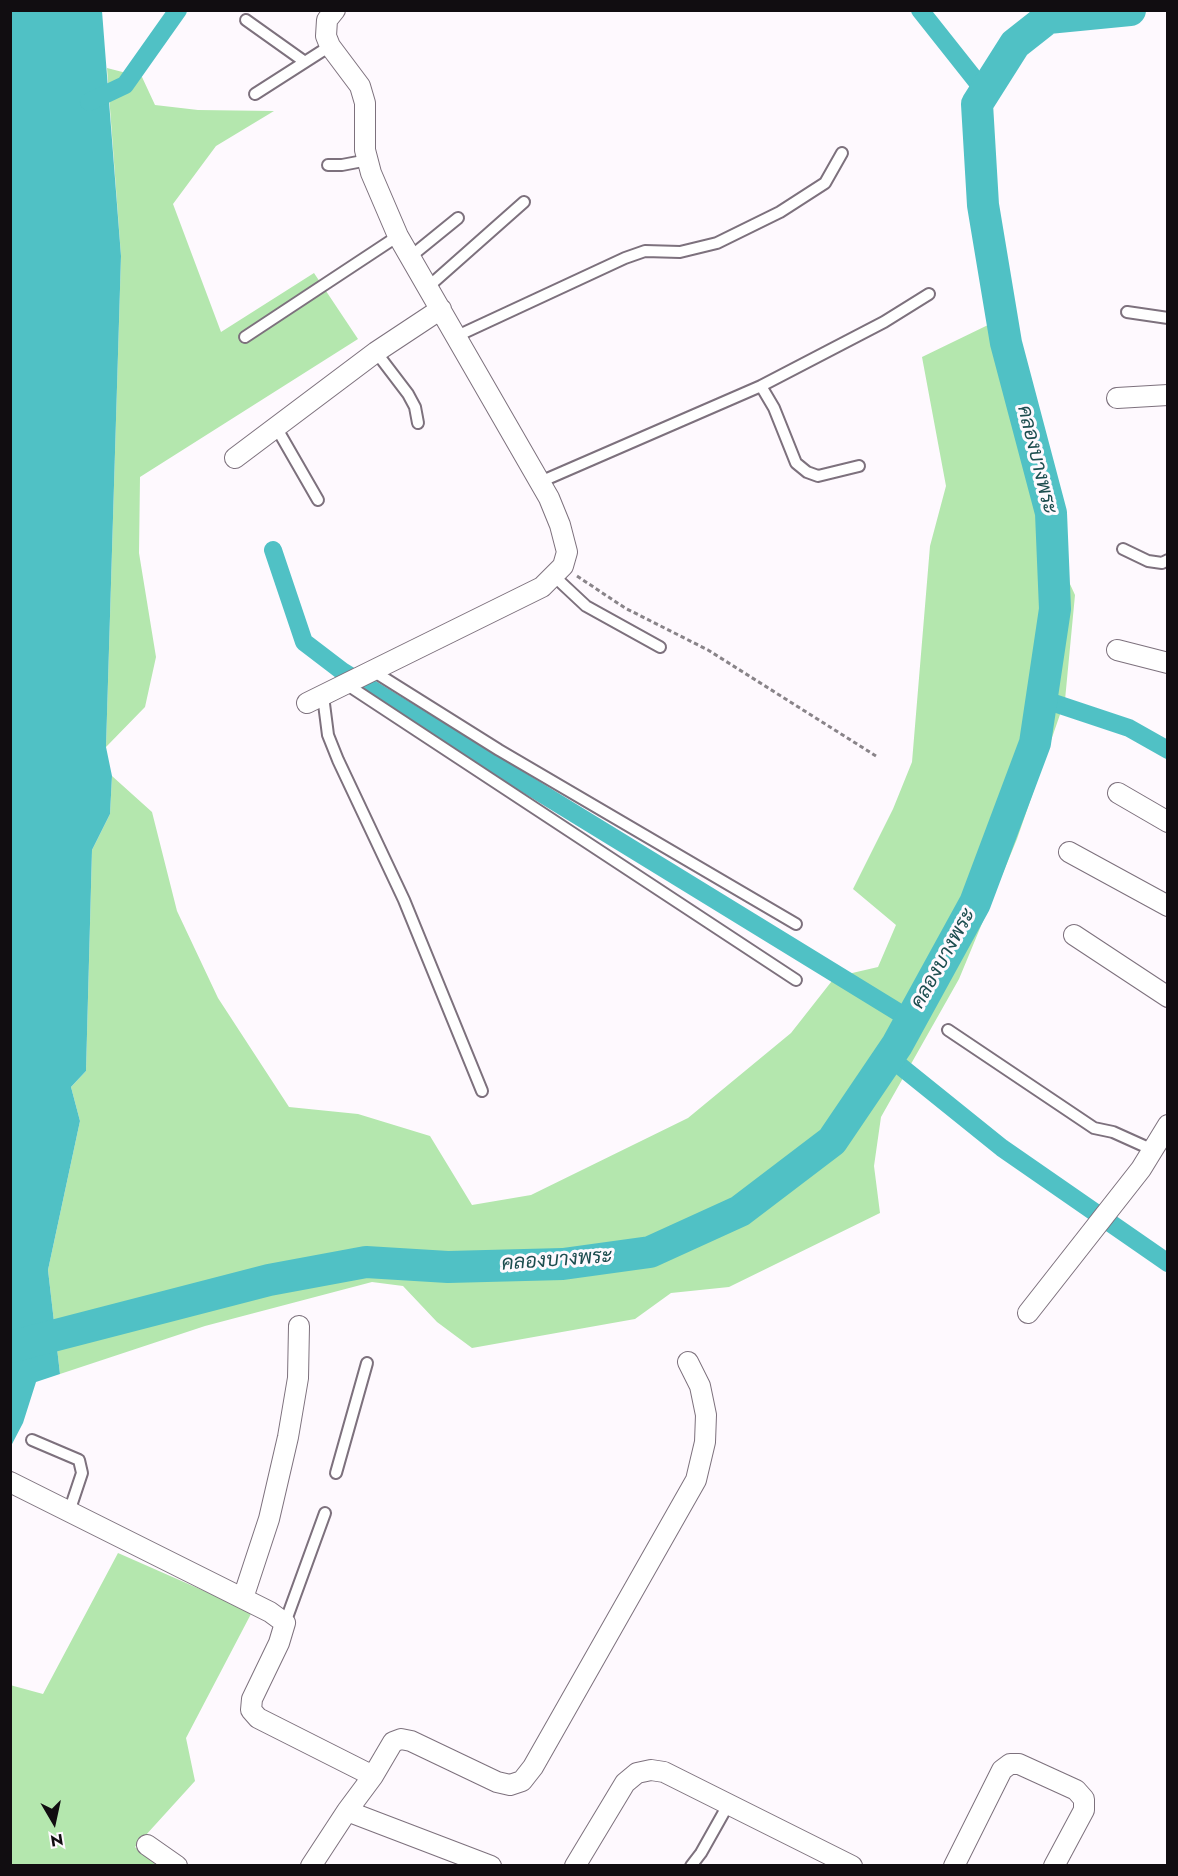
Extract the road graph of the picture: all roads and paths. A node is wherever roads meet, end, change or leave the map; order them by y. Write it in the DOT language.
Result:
graph roads {
  1 [pos="335,10"];
  2 [pos="246,20"];
  3 [pos="330,46"];
  4 [pos="305,62"];
  5 [pos="255,94"];
  6 [pos="842,153"];
  7 [pos="368,160"];
  8 [pos="328,165"];
  9 [pos="524,202"];
  10 [pos="458,218"];
  11 [pos="398,236"];
  12 [pos="410,257"];
  13 [pos="428,287"];
  14 [pos="929,294"];
  15 [pos="441,309"];
  16 [pos="1127,312"];
  17 [pos="1167,318"];
  18 [pos="457,336"];
  19 [pos="245,337"];
  20 [pos="376,352"];
  21 [pos="761,386"];
  22 [pos="1167,396"];
  23 [pos="1117,398"];
  24 [pos="418,423"];
  25 [pos="276,428"];
  26 [pos="235,458"];
  27 [pos="859,466"];
  28 [pos="540,482"];
  29 [pos="318,500"];
  30 [pos="1124,549"];
  31 [pos="1167,560"];
  32 [pos="559,571"];
  33 [pos="660,647"];
  34 [pos="1117,650"];
  35 [pos="1167,663"];
  36 [pos="374,671"];
  37 [pos="346,684"];
  38 [pos="315,699"];
  39 [pos="876,756"];
  40 [pos="1118,793"];
  41 [pos="1167,822"];
  42 [pos="1069,852"];
  43 [pos="1167,906"];
  44 [pos="796,924"];
  45 [pos="1074,935"];
  46 [pos="795,980"];
  47 [pos="1167,997"];
  48 [pos="948,1030"];
  49 [pos="482,1091"];
  50 [pos="1167,1125"];
  51 [pos="1153,1150"];
  52 [pos="1028,1313"];
  53 [pos="299,1326"];
  54 [pos="688,1362"];
  55 [pos="367,1363"];
  56 [pos="32,1440"];
  57 [pos="336,1473"];
  58 [pos="10,1482"];
  59 [pos="69,1512"];
  60 [pos="325,1513"];
  61 [pos="243,1598"];
  62 [pos="285,1623"];
  63 [pos="373,1776"];
  64 [pos="728,1805"];
  65 [pos="347,1811"];
  66 [pos="147,1845"];
  67 [pos="177,1866"];
  68 [pos="311,1866"];
  69 [pos="491,1866"];
  70 [pos="575,1866"];
  71 [pos="691,1866"];
  72 [pos="852,1866"];
  73 [pos="954,1866"];
  74 [pos="1054,1866"];
  1 -- 3 [label="street"];
  2 -- 4 [label="lane"];
  3 -- 4 [label="lane"];
  3 -- 7 [label="street"];
  4 -- 5 [label="lane"];
  6 -- 18 [label="lane"];
  7 -- 8 [label="lane"];
  7 -- 11 [label="street"];
  9 -- 13 [label="lane"];
  10 -- 12 [label="lane"];
  11 -- 12 [label="street"];
  11 -- 19 [label="lane"];
  12 -- 13 [label="street"];
  13 -- 15 [label="street"];
  14 -- 21 [label="lane"];
  15 -- 18 [label="street"];
  15 -- 20 [label="street"];
  16 -- 17 [label="lane"];
  18 -- 28 [label="street"];
  20 -- 24 [label="lane"];
  20 -- 25 [label="street"];
  21 -- 27 [label="lane"];
  21 -- 28 [label="lane"];
  22 -- 23 [label="street"];
  25 -- 26 [label="street"];
  25 -- 29 [label="lane"];
  28 -- 32 [label="street"];
  30 -- 31 [label="lane"];
  32 -- 33 [label="lane"];
  32 -- 36 [label="street"];
  32 -- 39 [label="path"];
  34 -- 35 [label="street"];
  36 -- 37 [label="street"];
  36 -- 44 [label="lane"];
  37 -- 38 [label="street"];
  37 -- 46 [label="lane"];
  38 -- 49 [label="lane"];
  40 -- 41 [label="street"];
  42 -- 43 [label="street"];
  45 -- 47 [label="street"];
  48 -- 51 [label="lane"];
  50 -- 51 [label="street"];
  51 -- 52 [label="street"];
  53 -- 61 [label="street"];
  54 -- 63 [label="street"];
  55 -- 57 [label="lane"];
  56 -- 59 [label="lane"];
  58 -- 59 [label="street"];
  59 -- 61 [label="street"];
  60 -- 62 [label="lane"];
  61 -- 62 [label="street"];
  62 -- 63 [label="street"];
  63 -- 65 [label="street"];
  64 -- 70 [label="street"];
  64 -- 71 [label="lane"];
  64 -- 72 [label="street"];
  65 -- 68 [label="street"];
  65 -- 69 [label="street"];
  66 -- 67 [label="street"];
  73 -- 74 [label="street"];
}
